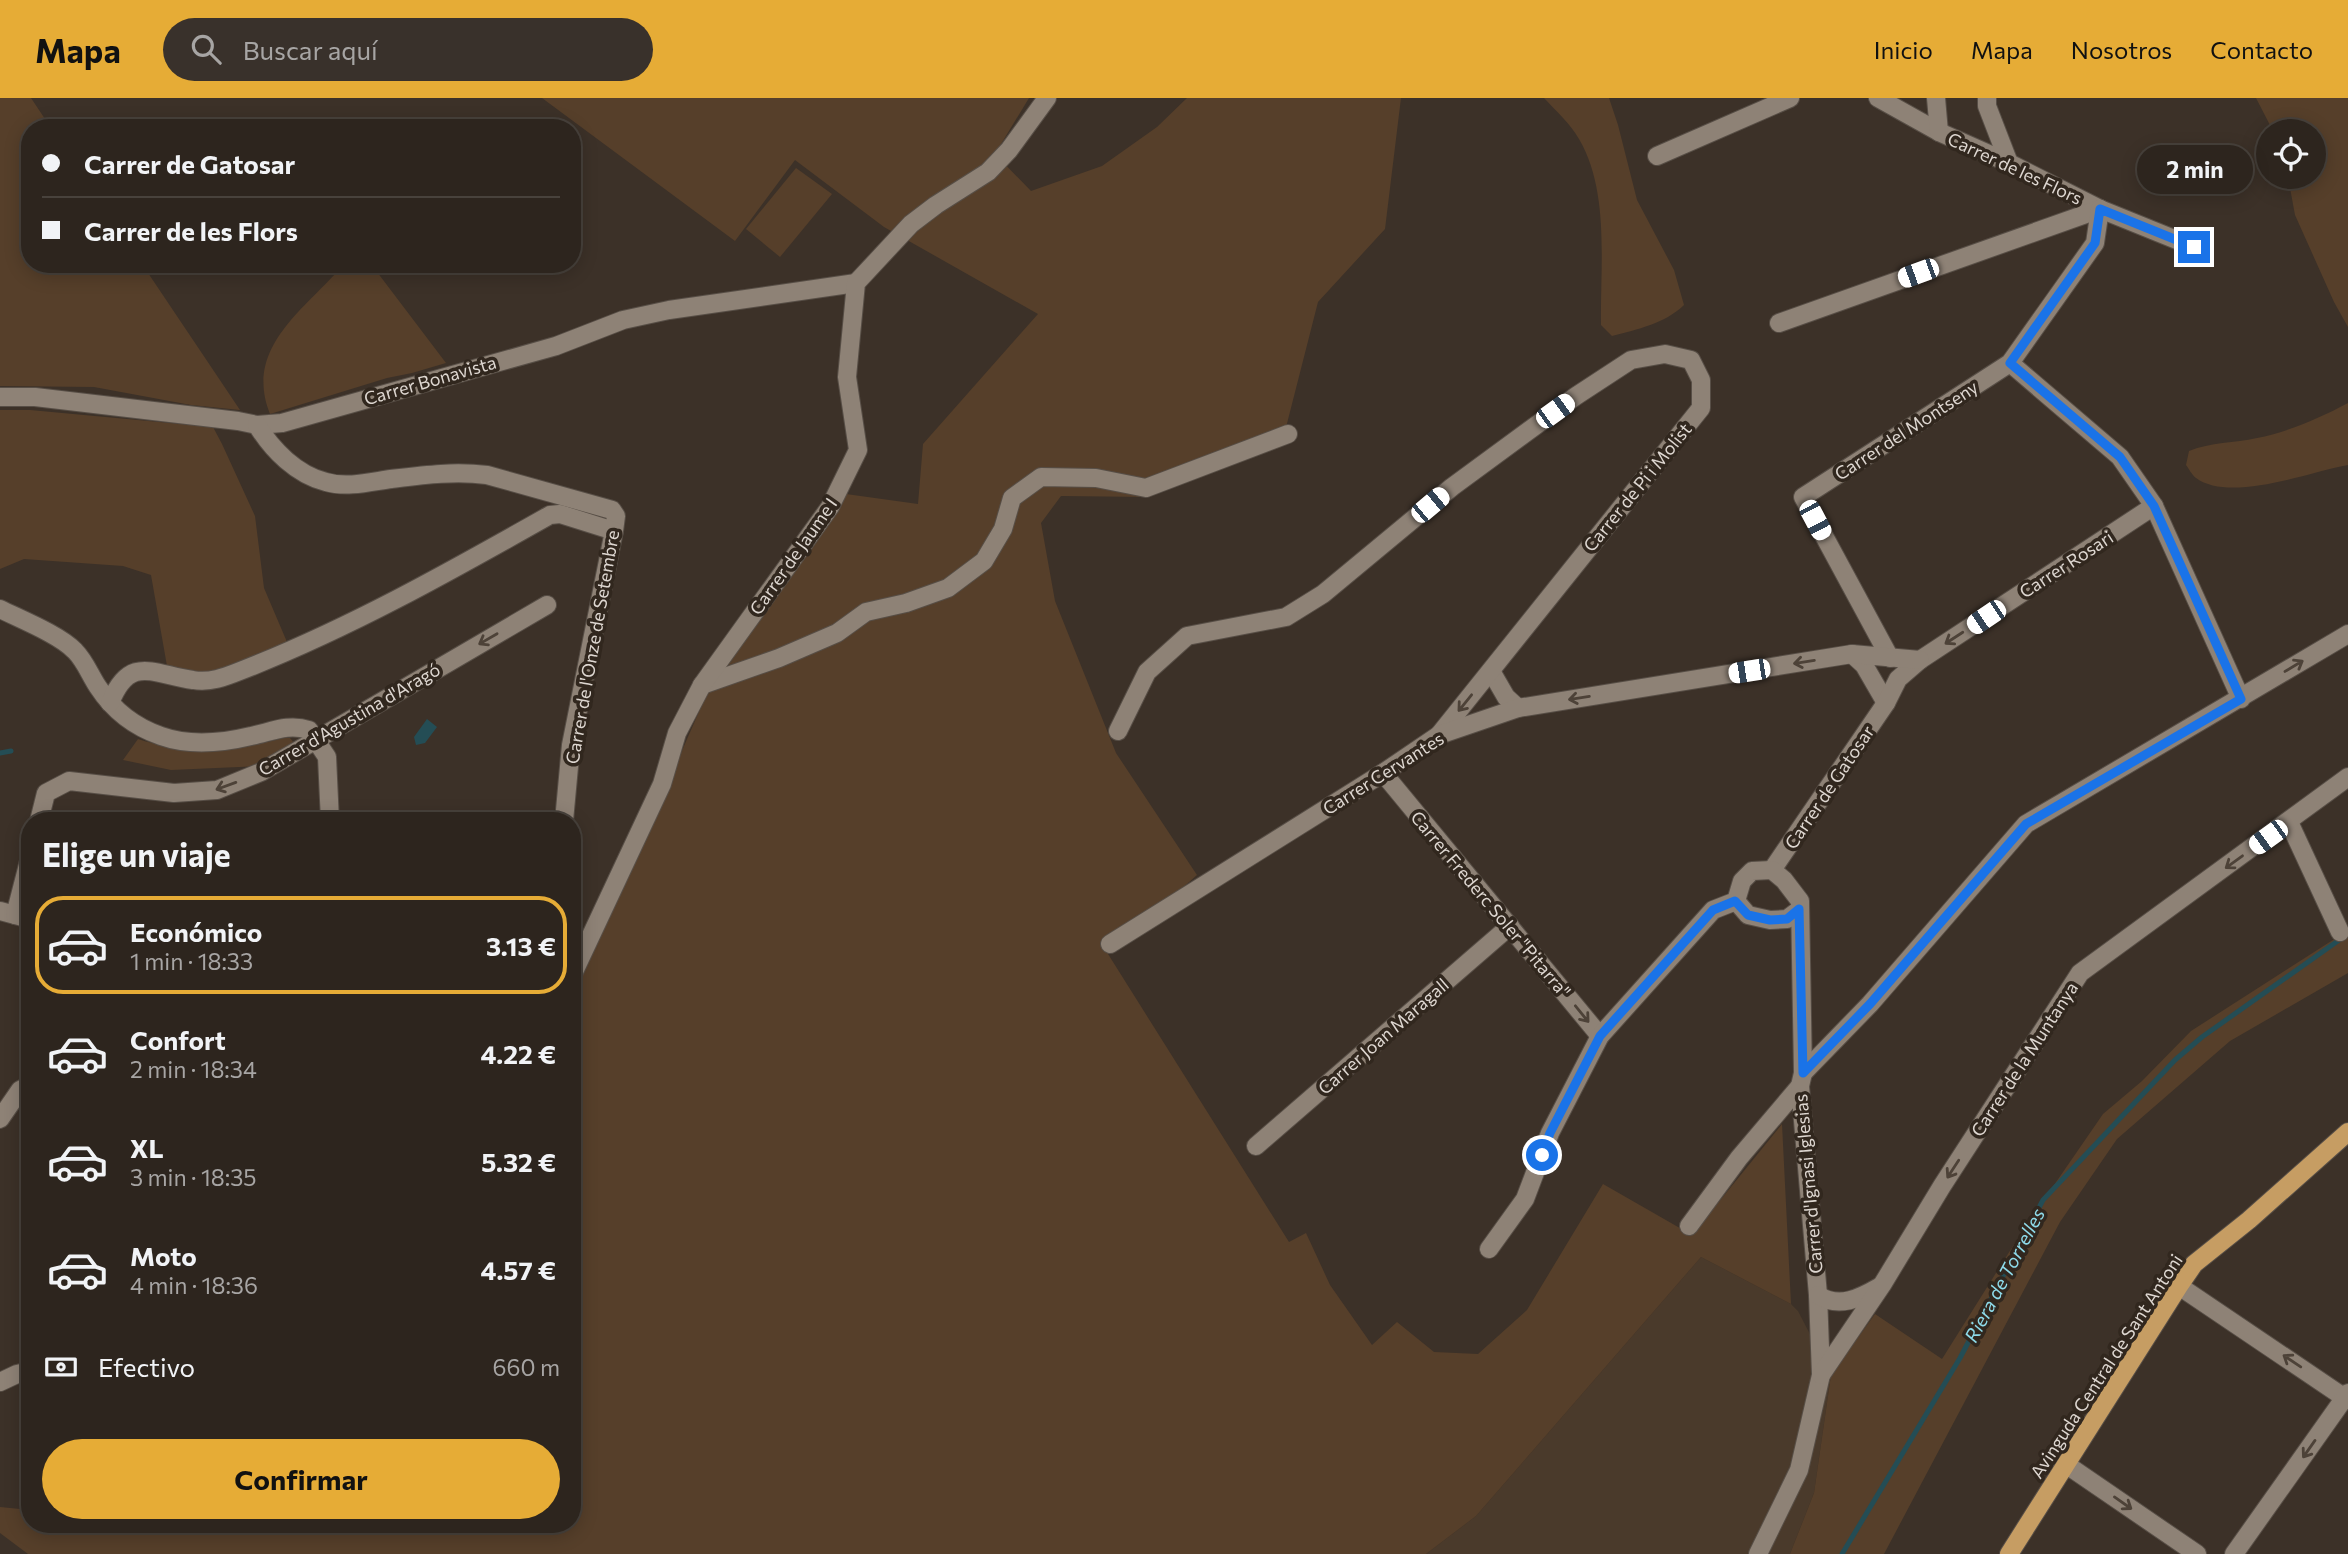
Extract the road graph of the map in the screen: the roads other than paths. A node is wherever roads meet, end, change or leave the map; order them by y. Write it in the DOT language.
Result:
graph roads {
  1 [pos="1047,98"];
  2 [pos="1790,98"];
  3 [pos="1878,98"];
  4 [pos="1936,98"];
  5 [pos="1987,98"];
  6 [pos="1940,132"];
  7 [pos="1657,156"];
  8 [pos="2009,163"];
  9 [pos="2100,209"];
  10 [pos="2194,247"];
  11 [pos="856,284"];
  12 [pos="1779,323"];
  13 [pos="2010,363"];
  14 [pos="0,397"];
  15 [pos="257,425"];
  16 [pos="1289,434"];
  17 [pos="2154,506"];
  18 [pos="615,523"];
  19 [pos="547,605"];
  20 [pos="0,609"];
  21 [pos="2348,634"];
  22 [pos="1853,654"];
  23 [pos="1890,658"];
  24 [pos="1920,660"];
  25 [pos="1491,671"];
  26 [pos="702,685"];
  27 [pos="2241,699"];
  28 [pos="110,703"];
  29 [pos="1886,703"];
  30 [pos="1518,708"];
  31 [pos="1118,731"];
  32 [pos="1439,735"];
  33 [pos="316,742"];
  34 [pos="1383,773"];
  35 [pos="2348,777"];
  36 [pos="41,812"];
  37 [pos="330,812"];
  38 [pos="565,812"];
  39 [pos="2289,822"];
  40 [pos="1772,870"];
  41 [pos="21,892"];
  42 [pos="1735,901"];
  43 [pos="1799,909"];
  44 [pos="15,915"];
  45 [pos="1510,926"];
  46 [pos="2340,932"];
  47 [pos="1110,944"];
  48 [pos="581,957"];
  49 [pos="1600,1036"];
  50 [pos="1801,1080"];
  51 [pos="21,1089"];
  52 [pos="0,1119"];
  53 [pos="2348,1132"];
  54 [pos="1256,1146"];
  55 [pos="1689,1226"];
  56 [pos="1489,1249"];
  57 [pos="1882,1285"];
  58 [pos="2179,1286"];
  59 [pos="1818,1294"];
  60 [pos="21,1373"];
  61 [pos="1821,1375"];
  62 [pos="0,1382"];
  63 [pos="2347,1397"];
  64 [pos="2067,1465"];
  65 [pos="1758,1554"];
  66 [pos="2009,1554"];
  67 [pos="2197,1554"];
  68 [pos="2234,1554"];
  1 -- 11 [label="street"];
  2 -- 7 [label="street"];
  3 -- 6 [label="street, Carrer de les Flors"];
  4 -- 6 [label="street"];
  5 -- 8 [label="street"];
  6 -- 8 [label="street, Carrer de les Flors"];
  8 -- 9 [label="street, Carrer de les Flors"];
  9 -- 10 [label="street, Carrer de les Flors"];
  9 -- 12 [label="street"];
  9 -- 13 [label="street, Carrer del Montseny"];
  11 -- 15 [label="street, Carrer Bonavista"];
  11 -- 26 [label="street, Carrer de Jaume I"];
  13 -- 17 [label="street"];
  13 -- 23 [label="street, Carrer del Montseny"];
  14 -- 15 [label="street, Carrer Bonavista"];
  15 -- 18 [label="street"];
  16 -- 26 [label="street"];
  17 -- 24 [label="street, Carrer Rosari, one-way"];
  17 -- 27 [label="street"];
  18 -- 28 [label="street"];
  18 -- 38 [label="street, Carrer de l'Onze de Setembre"];
  19 -- 33 [label="street, Carrer d'Agustina d'Aragó, one-way"];
  20 -- 28 [label="street"];
  27 -- 21 [label="street, one-way"];
  22 -- 23 [label="street, Carrer Cervantes"];
  22 -- 29 [label="street"];
  22 -- 30 [label="street, Carrer Cervantes, one-way"];
  23 -- 24 [label="street, Carrer Cervantes"];
  24 -- 29 [label="street, Carrer Rosari"];
  25 -- 30 [label="street"];
  25 -- 31 [label="street, Carrer de Pi i Molist"];
  25 -- 32 [label="street, Carrer de Pi i Molist, one-way"];
  26 -- 48 [label="street, Carrer de Jaume I"];
  27 -- 50 [label="street"];
  28 -- 33 [label="street"];
  29 -- 40 [label="street, Carrer de Gatosar"];
  30 -- 32 [label="street, Carrer Cervantes"];
  32 -- 34 [label="street, Carrer Cervantes"];
  33 -- 36 [label="street, Carrer d'Agustina d'Aragó, one-way"];
  33 -- 37 [label="street"];
  34 -- 45 [label="street, Carrer Frederc Soler \"Pitarra\""];
  34 -- 47 [label="street, Carrer Cervantes"];
  35 -- 39 [label="street, Carrer de la Muntanya"];
  39 -- 46 [label="street"];
  39 -- 57 [label="street, Carrer de la Muntanya, one-way"];
  40 -- 42 [label="street"];
  40 -- 43 [label="street"];
  41 -- 44 [label="street"];
  42 -- 43 [label="street"];
  42 -- 49 [label="street"];
  43 -- 50 [label="street, Carrer d'Ignasi Iglesias"];
  45 -- 49 [label="street, Carrer Frederc Soler \"Pitarra\", one-way"];
  45 -- 54 [label="street, Carrer Joan Maragall"];
  49 -- 56 [label="street"];
  50 -- 55 [label="street"];
  50 -- 59 [label="street, Carrer d'Ignasi Iglesias"];
  51 -- 52 [label="street"];
  53 -- 58 [label="main road, Avinguda Central de Sant Antoni"];
  57 -- 59 [label="street"];
  57 -- 61 [label="street, Carrer de la Muntanya"];
  63 -- 58 [label="street, one-way"];
  58 -- 64 [label="main road, Avinguda Central de Sant Antoni"];
  59 -- 61 [label="street, Carrer d'Ignasi Iglesias"];
  60 -- 62 [label="street"];
  61 -- 65 [label="street"];
  63 -- 68 [label="street, one-way"];
  64 -- 66 [label="main road, Avinguda Central de Sant Antoni"];
  64 -- 67 [label="street, one-way"];
}
